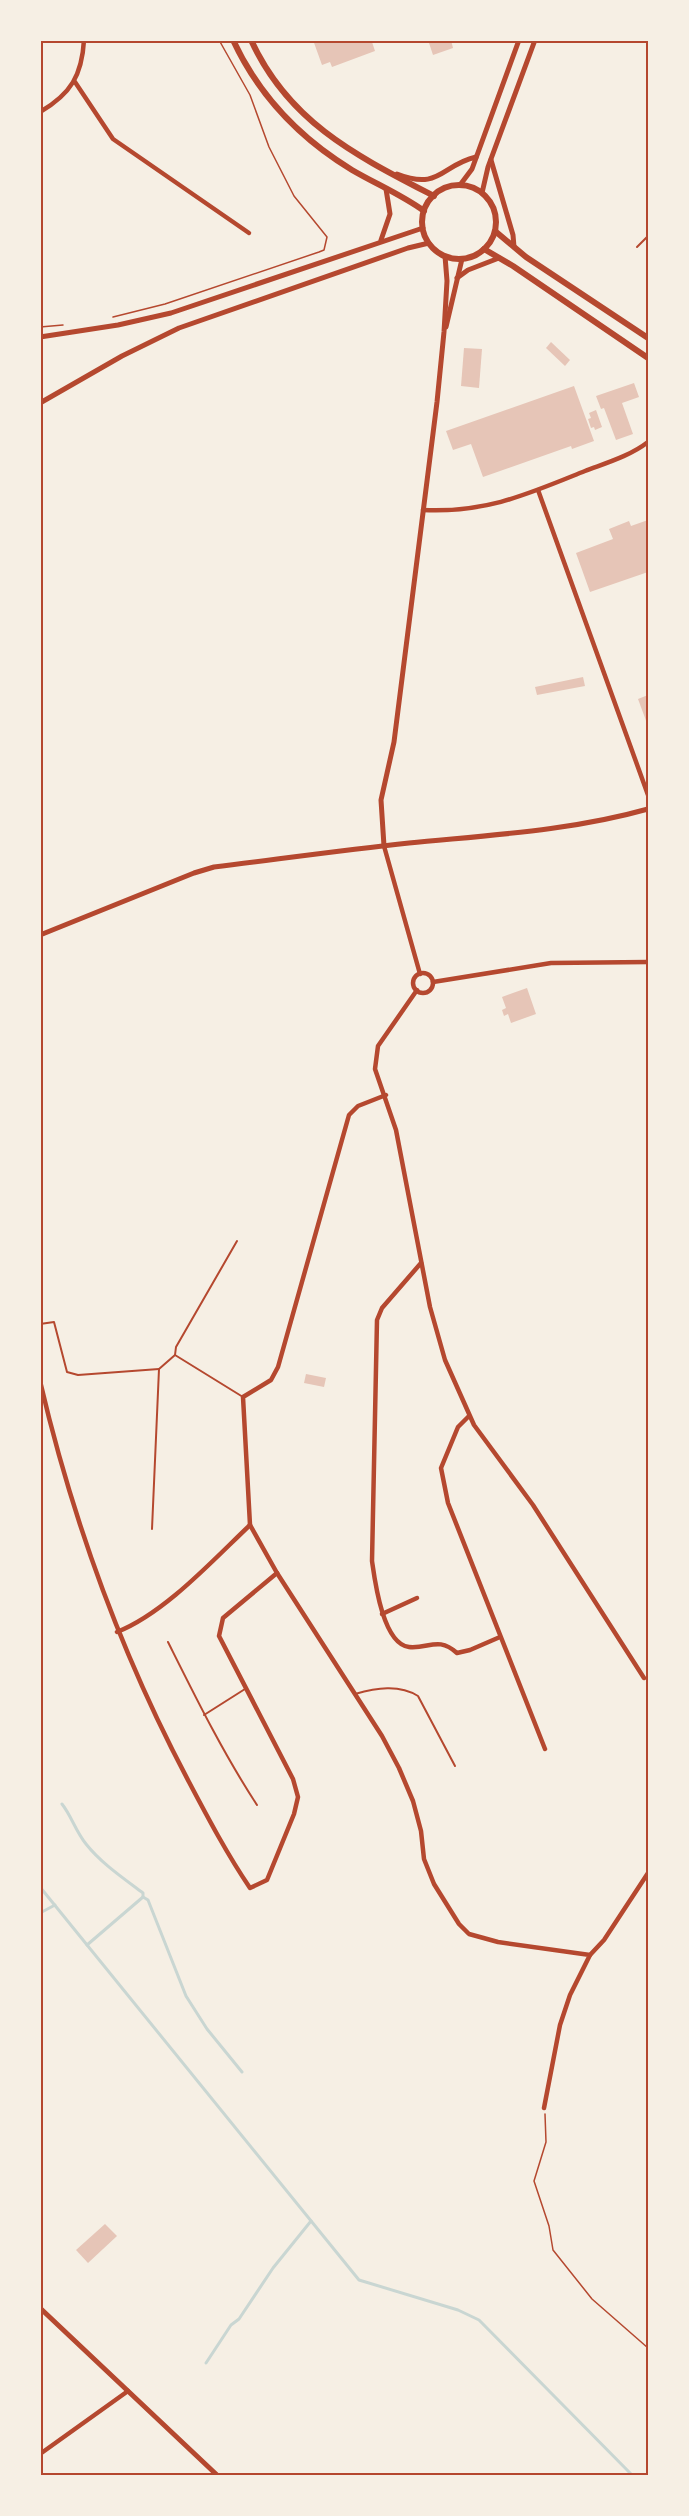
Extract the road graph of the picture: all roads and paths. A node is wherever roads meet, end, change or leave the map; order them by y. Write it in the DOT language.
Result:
graph roads {
  1 [pos="84,40"];
  2 [pos="219,40"];
  3 [pos="233,40"];
  4 [pos="251,40"];
  5 [pos="519,40"];
  6 [pos="535,40"];
  7 [pos="75,82"];
  8 [pos="40,112"];
  9 [pos="476,158"];
  10 [pos="491,160"];
  11 [pos="379,168"];
  12 [pos="460,185"];
  13 [pos="386,189"];
  14 [pos="482,193"];
  15 [pos="434,196"];
  16 [pos="424,211"];
  17 [pos="423,228"];
  18 [pos="495,231"];
  19 [pos="249,233"];
  20 [pos="648,236"];
  21 [pos="381,240"];
  22 [pos="429,243"];
  23 [pos="514,247"];
  24 [pos="637,247"];
  25 [pos="484,249"];
  26 [pos="445,256"];
  27 [pos="498,258"];
  28 [pos="462,259"];
  29 [pos="456,278"];
  30 [pos="107,319"];
  31 [pos="69,324"];
  32 [pos="40,327"];
  33 [pos="444,332"];
  34 [pos="40,337"];
  35 [pos="648,338"];
  36 [pos="648,358"];
  37 [pos="40,403"];
  38 [pos="648,442"];
  39 [pos="538,490"];
  40 [pos="423,510"];
  41 [pos="648,795"];
  42 [pos="648,809"];
  43 [pos="384,846"];
  44 [pos="42,934"];
  45 [pos="648,962"];
  46 [pos="420,974"];
  47 [pos="433,982"];
  48 [pos="417,990"];
  49 [pos="386,1095"];
  50 [pos="237,1241"];
  51 [pos="421,1263"];
  52 [pos="40,1324"];
  53 [pos="175,1355"];
  54 [pos="159,1369"];
  55 [pos="40,1381"];
  56 [pos="243,1397"];
  57 [pos="469,1416"];
  58 [pos="250,1525"];
  59 [pos="152,1529"];
  60 [pos="277,1573"];
  61 [pos="417,1598"];
  62 [pos="382,1614"];
  63 [pos="117,1632"];
  64 [pos="500,1637"];
  65 [pos="168,1642"];
  66 [pos="644,1678"];
  67 [pos="245,1689"];
  68 [pos="355,1694"];
  69 [pos="204,1715"];
  70 [pos="545,1749"];
  71 [pos="455,1766"];
  72 [pos="257,1805"];
  73 [pos="648,1874"];
  74 [pos="590,1955"];
  75 [pos="544,2108"];
  76 [pos="40,2308"];
  77 [pos="648,2348"];
  78 [pos="128,2391"];
  79 [pos="40,2454"];
  80 [pos="218,2475"];
  1 -- 7 [label="street"];
  2 -- 30 [label="path"];
  3 -- 13 [label="main road"];
  4 -- 11 [label="main road"];
  5 -- 9 [label="street"];
  6 -- 10 [label="street"];
  7 -- 8 [label="street"];
  7 -- 19 [label="street"];
  9 -- 11 [label="street"];
  9 -- 12 [label="street"];
  10 -- 14 [label="street"];
  10 -- 23 [label="street"];
  11 -- 15 [label="main road"];
  12 -- 14 [label="main road"];
  12 -- 15 [label="main road"];
  13 -- 16 [label="main road"];
  13 -- 21 [label="street"];
  14 -- 18 [label="main road"];
  15 -- 16 [label="main road"];
  16 -- 17 [label="main road"];
  17 -- 21 [label="street"];
  17 -- 22 [label="main road"];
  18 -- 23 [label="main road"];
  18 -- 25 [label="main road"];
  20 -- 24 [label="lane"];
  21 -- 34 [label="street"];
  22 -- 26 [label="main road"];
  22 -- 37 [label="street"];
  23 -- 35 [label="main road"];
  25 -- 27 [label="main road"];
  25 -- 28 [label="main road"];
  26 -- 28 [label="main road"];
  26 -- 33 [label="street"];
  27 -- 29 [label="street"];
  27 -- 36 [label="main road"];
  28 -- 29 [label="street"];
  29 -- 33 [label="street"];
  31 -- 32 [label="path"];
  33 -- 40 [label="street"];
  38 -- 39 [label="street"];
  39 -- 40 [label="street"];
  39 -- 41 [label="street"];
  40 -- 43 [label="street"];
  42 -- 43 [label="street"];
  43 -- 44 [label="street"];
  43 -- 46 [label="street"];
  45 -- 47 [label="street"];
  46 -- 47 [label="street"];
  46 -- 48 [label="street"];
  47 -- 48 [label="street"];
  48 -- 49 [label="street"];
  49 -- 51 [label="street"];
  49 -- 56 [label="street"];
  50 -- 53 [label="lane"];
  51 -- 57 [label="street"];
  51 -- 62 [label="street"];
  52 -- 54 [label="lane"];
  53 -- 54 [label="lane"];
  53 -- 56 [label="lane"];
  54 -- 59 [label="lane"];
  55 -- 63 [label="street"];
  56 -- 58 [label="street"];
  57 -- 64 [label="street"];
  57 -- 66 [label="street"];
  58 -- 60 [label="street"];
  58 -- 63 [label="street"];
  60 -- 67 [label="street"];
  60 -- 68 [label="street"];
  61 -- 62 [label="street"];
  62 -- 64 [label="street"];
  63 -- 67 [label="street"];
  64 -- 70 [label="street"];
  65 -- 69 [label="lane"];
  67 -- 69 [label="lane"];
  68 -- 71 [label="lane"];
  68 -- 74 [label="street"];
  69 -- 72 [label="lane"];
  73 -- 74 [label="street"];
  74 -- 75 [label="street"];
  75 -- 77 [label="path"];
  76 -- 78 [label="street"];
  78 -- 79 [label="street"];
  78 -- 80 [label="street"];
}
